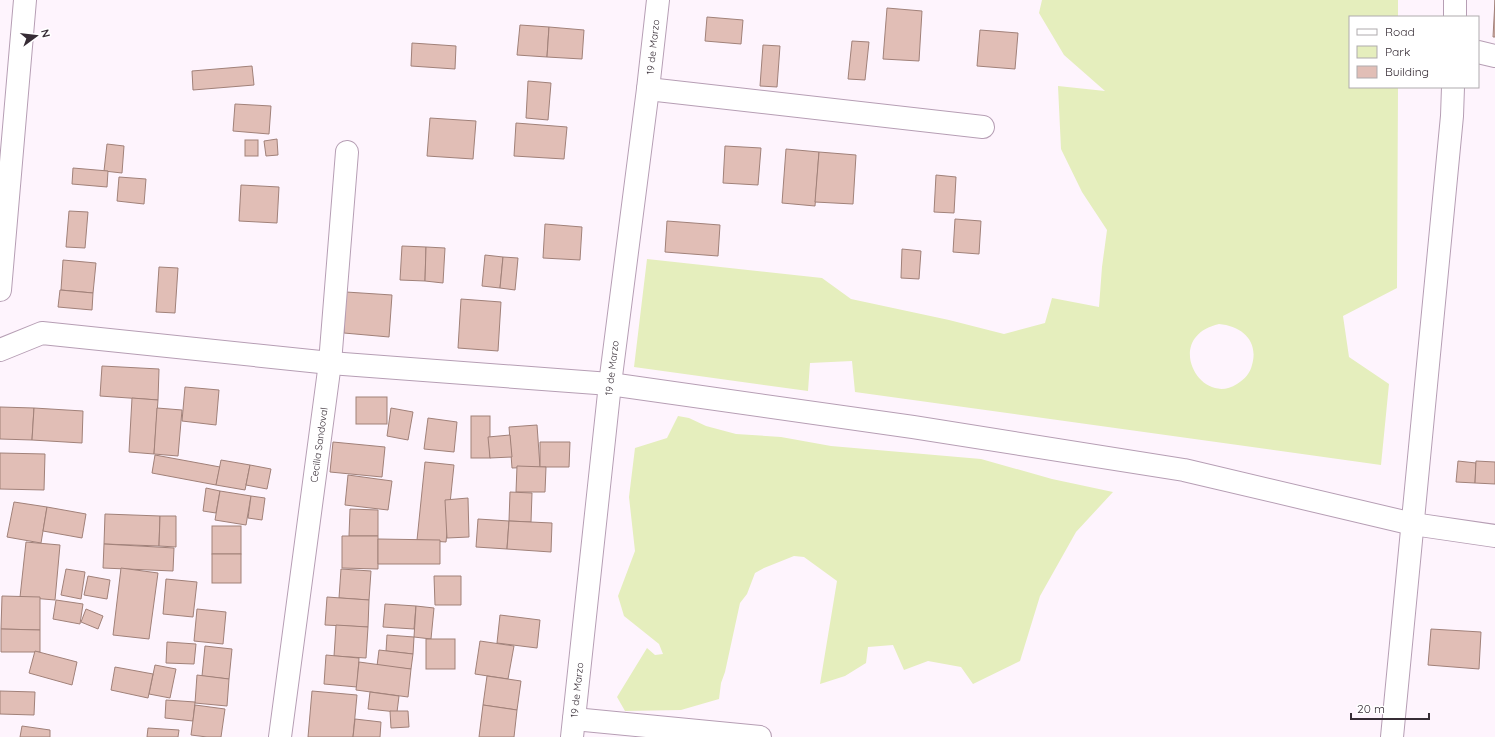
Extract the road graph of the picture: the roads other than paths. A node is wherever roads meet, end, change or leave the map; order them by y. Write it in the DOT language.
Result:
graph roads {
  1 [pos="25,0"];
  2 [pos="658,0"];
  3 [pos="1455,0"];
  4 [pos="1455,16"];
  5 [pos="1479,52"];
  6 [pos="1495,56"];
  7 [pos="1453,88"];
  8 [pos="648,89"];
  9 [pos="983,127"];
  10 [pos="347,152"];
  11 [pos="0,290"];
  12 [pos="0,350"];
  13 [pos="330,363"];
  14 [pos="610,384"];
  15 [pos="1413,524"];
  16 [pos="1495,536"];
  17 [pos="573,728"];
  18 [pos="280,737"];
  19 [pos="760,737"];
  20 [pos="1392,737"];
  1 -- 11 [label="street"];
  2 -- 8 [label="street, 19 de Marzo"];
  3 -- 4 [label="street"];
  5 -- 6 [label="street"];
  7 -- 15 [label="street"];
  8 -- 9 [label="street"];
  8 -- 14 [label="street, 19 de Marzo"];
  10 -- 13 [label="street, Cecilia Sandoval"];
  12 -- 13 [label="street"];
  13 -- 14 [label="street"];
  13 -- 18 [label="street, Cecilia Sandoval"];
  14 -- 15 [label="street"];
  14 -- 17 [label="street, 19 de Marzo"];
  15 -- 16 [label="street"];
  15 -- 20 [label="street"];
  17 -- 19 [label="street"];
}
